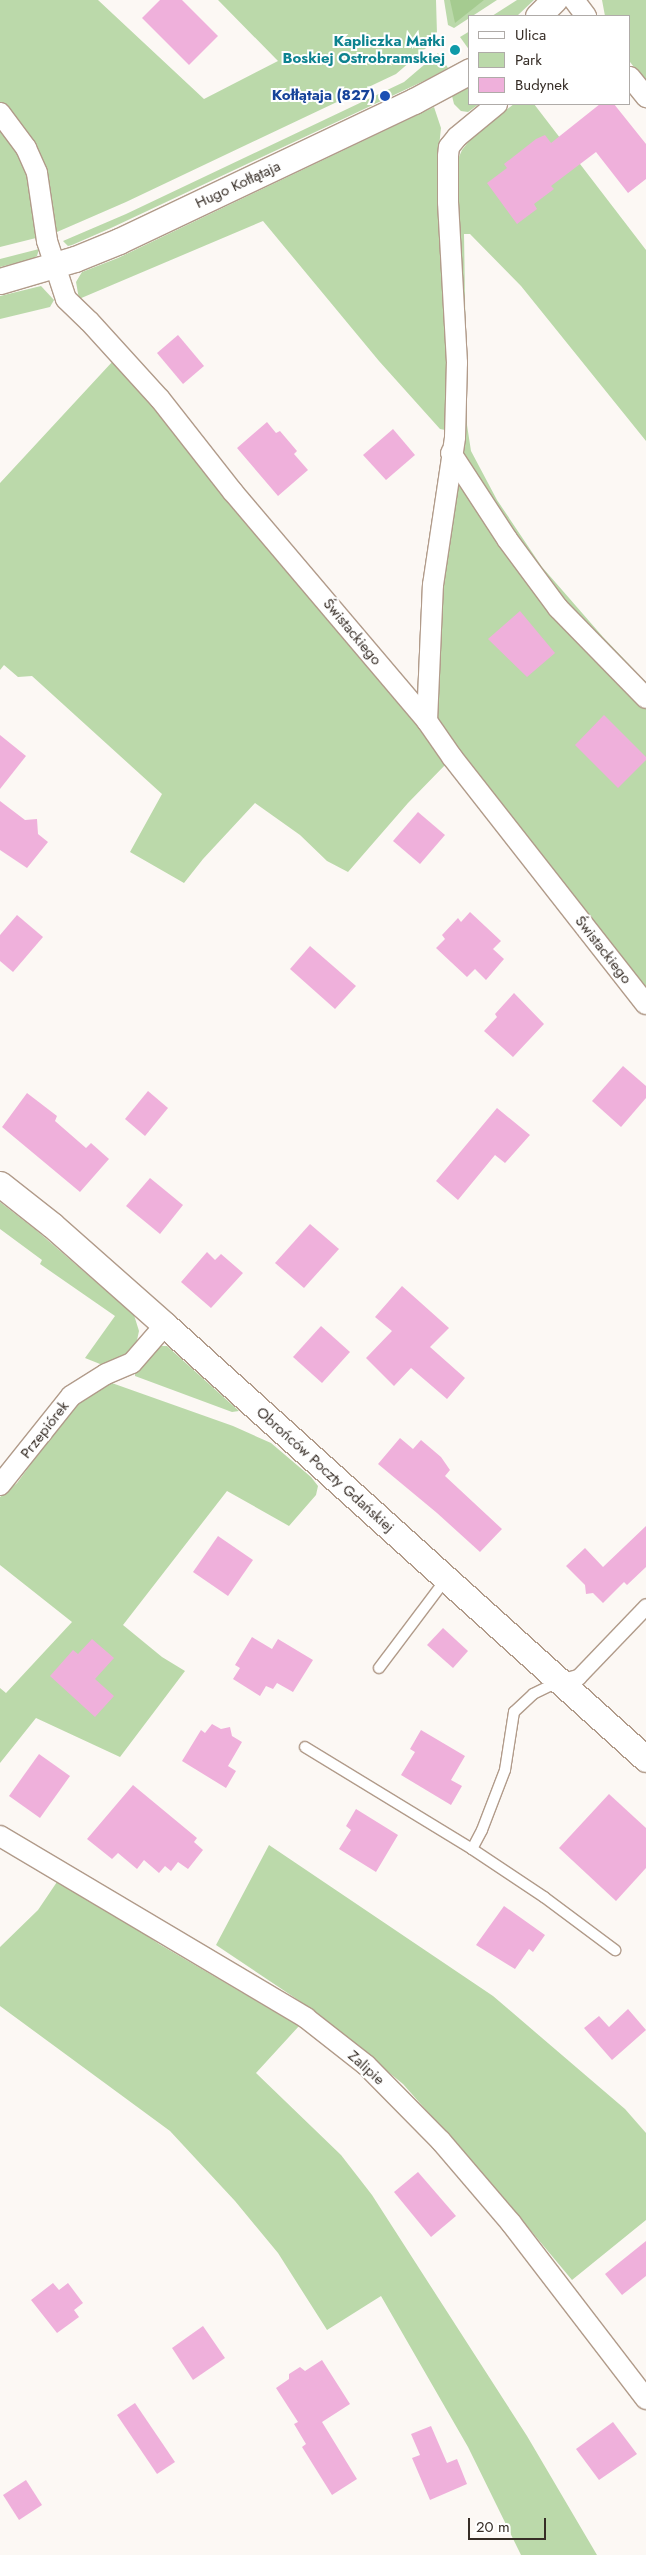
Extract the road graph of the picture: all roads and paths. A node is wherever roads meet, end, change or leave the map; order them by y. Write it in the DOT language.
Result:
graph roads {
  1 [pos="554,0"];
  2 [pos="574,0"];
  3 [pos="539,15"];
  4 [pos="585,15"];
  5 [pos="468,72"];
  6 [pos="631,78"];
  7 [pos="646,97"];
  8 [pos="496,105"];
  9 [pos="0,113"];
  10 [pos="56,266"];
  11 [pos="0,281"];
  12 [pos="451,453"];
  13 [pos="646,698"];
  14 [pos="427,721"];
  15 [pos="646,1004"];
  16 [pos="0,1184"];
  17 [pos="165,1325"];
  18 [pos="0,1485"];
  19 [pos="446,1579"];
  20 [pos="646,1606"];
  21 [pos="379,1668"];
  22 [pos="560,1682"];
  23 [pos="305,1748"];
  24 [pos="646,1759"];
  25 [pos="0,1836"];
  26 [pos="472,1849"];
  27 [pos="615,1950"];
  28 [pos="646,2399"];
  1 -- 3 [label="street"];
  2 -- 4 [label="street"];
  5 -- 10 [label="street, Hugo Kołłątaja"];
  6 -- 7 [label="street"];
  8 -- 12 [label="street"];
  9 -- 10 [label="street, Świstackiego"];
  10 -- 11 [label="street, Hugo Kołłątaja"];
  10 -- 14 [label="street, Świstackiego"];
  12 -- 13 [label="street"];
  12 -- 14 [label="street"];
  14 -- 15 [label="street, Świstackiego"];
  16 -- 17 [label="street, Obrońców Poczty Gdańskiej"];
  17 -- 18 [label="street, Przepiórek"];
  17 -- 19 [label="street, Obrońców Poczty Gdańskiej"];
  19 -- 21 [label="lane"];
  19 -- 22 [label="street, Obrońców Poczty Gdańskiej"];
  20 -- 22 [label="street"];
  22 -- 24 [label="street, Obrońców Poczty Gdańskiej"];
  22 -- 26 [label="lane"];
  23 -- 26 [label="lane"];
  25 -- 28 [label="street, Zalipie"];
  26 -- 27 [label="lane"];
}
